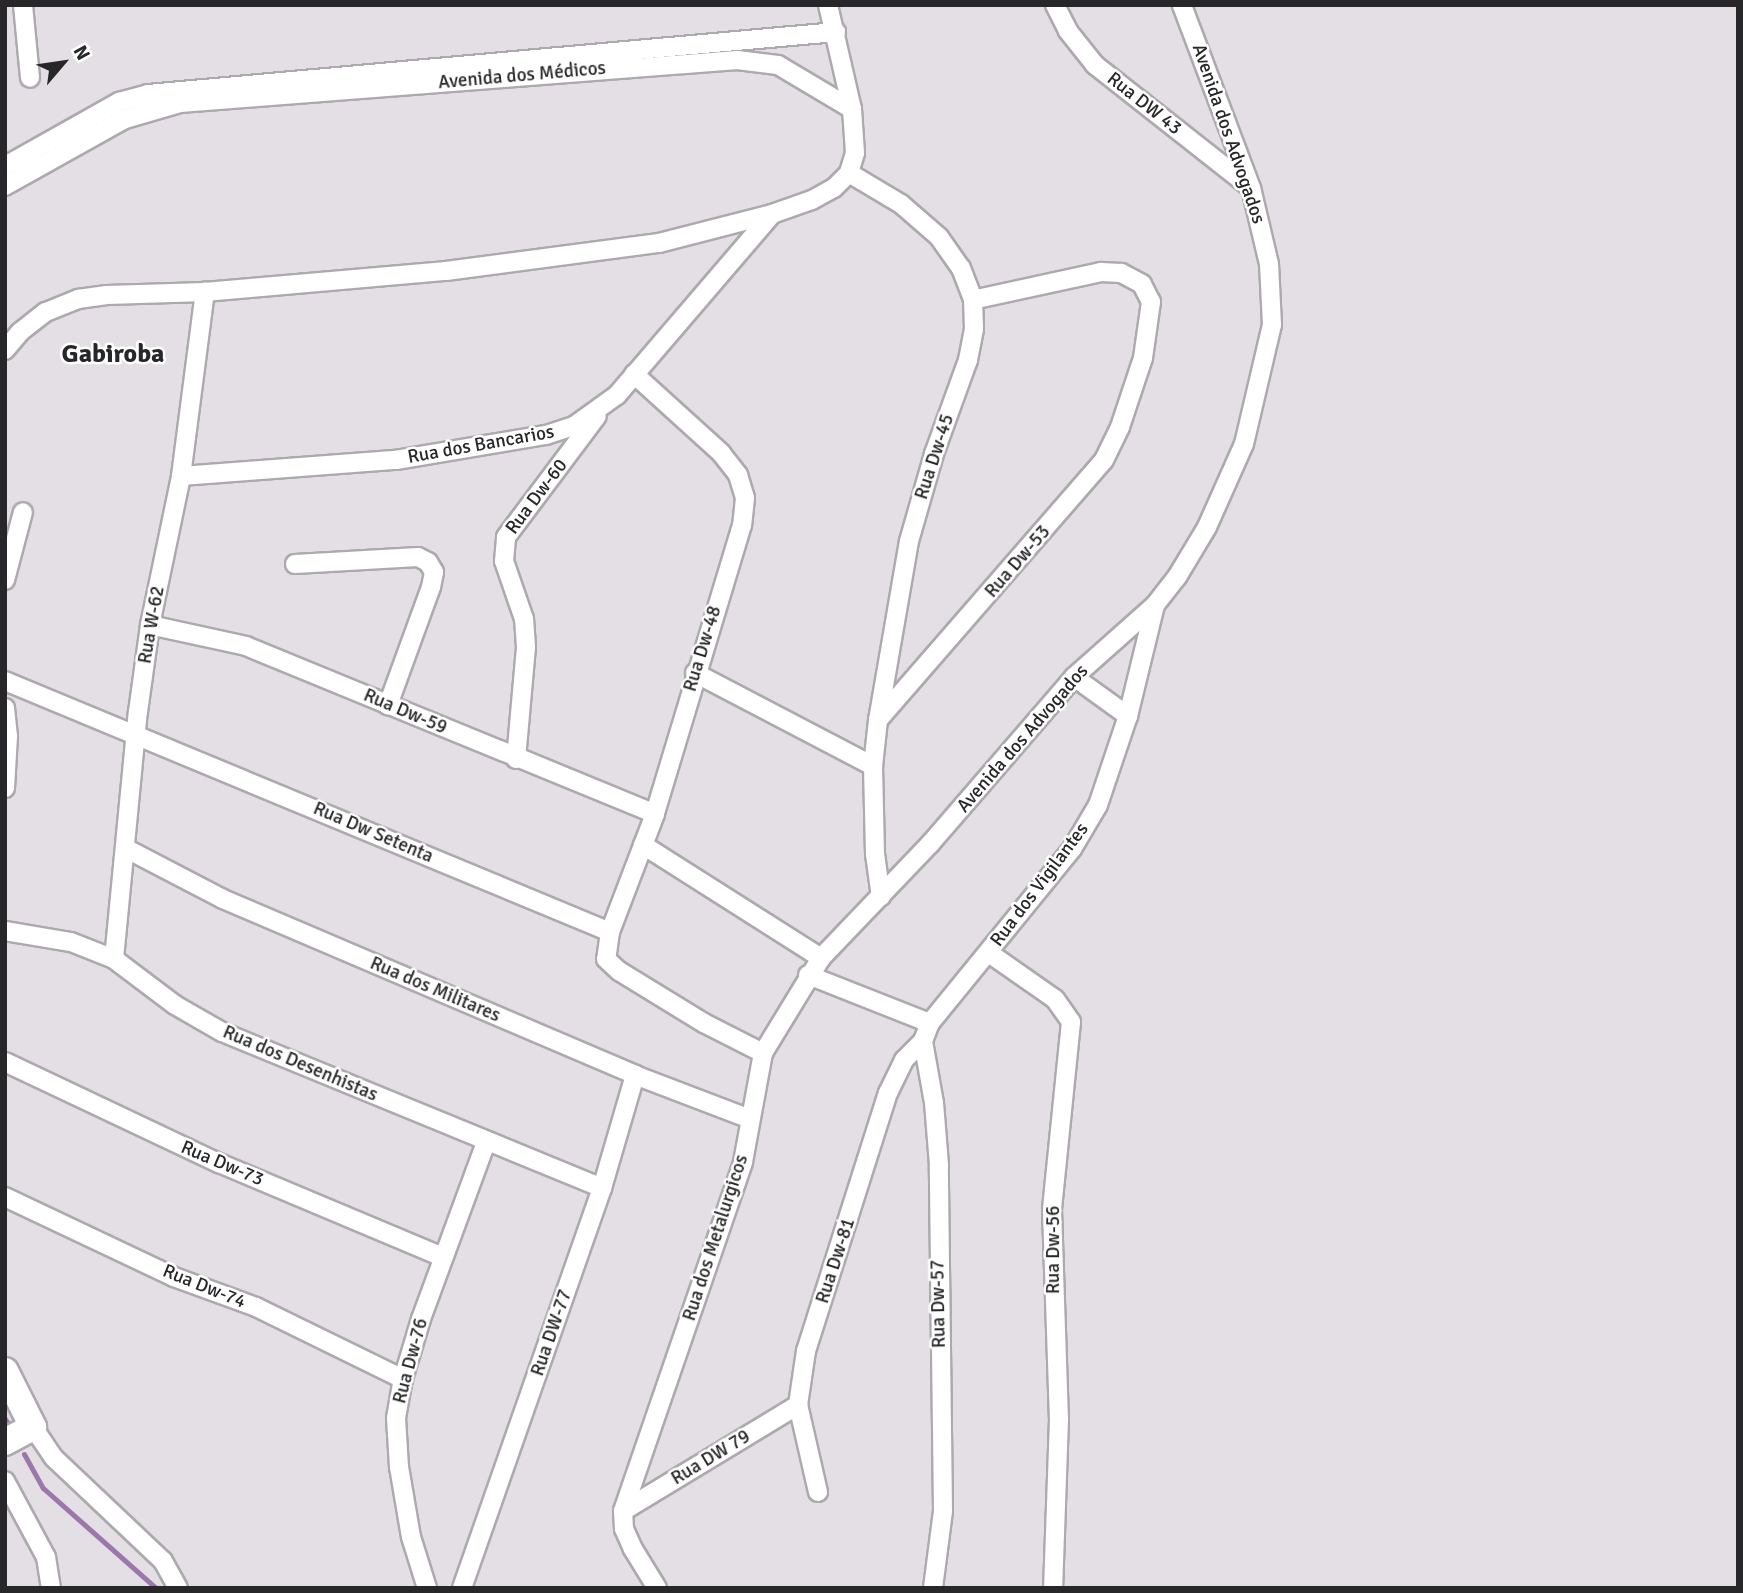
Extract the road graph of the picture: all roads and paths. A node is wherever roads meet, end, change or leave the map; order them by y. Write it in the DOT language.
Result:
graph roads {
  1 [pos="23,5"];
  2 [pos="828,5"];
  3 [pos="1055,5"];
  4 [pos="1182,5"];
  5 [pos="836,32"];
  6 [pos="656,57"];
  7 [pos="30,78"];
  8 [pos="178,96"];
  9 [pos="852,109"];
  10 [pos="5,166"];
  11 [pos="849,173"];
  12 [pos="5,186"];
  13 [pos="1251,188"];
  14 [pos="772,214"];
  15 [pos="205,292"];
  16 [pos="974,300"];
  17 [pos="5,351"];
  18 [pos="634,374"];
  19 [pos="601,409"];
  20 [pos="181,476"];
  21 [pos="23,512"];
  22 [pos="295,564"];
  23 [pos="5,580"];
  24 [pos="1155,604"];
  25 [pos="150,625"];
  26 [pos="695,673"];
  27 [pos="1074,677"];
  28 [pos="5,681"];
  29 [pos="388,705"];
  30 [pos="5,708"];
  31 [pos="1128,716"];
  32 [pos="878,720"];
  33 [pos="136,733"];
  34 [pos="516,759"];
  35 [pos="873,766"];
  36 [pos="5,788"];
  37 [pos="655,814"];
  38 [pos="643,845"];
  39 [pos="125,848"];
  40 [pos="881,897"];
  41 [pos="5,931"];
  42 [pos="610,932"];
  43 [pos="989,953"];
  44 [pos="821,958"];
  45 [pos="114,959"];
  46 [pos="808,975"];
  47 [pos="930,1023"];
  48 [pos="923,1041"];
  49 [pos="763,1053"];
  50 [pos="5,1062"];
  51 [pos="635,1076"];
  52 [pos="750,1119"];
  53 [pos="486,1142"];
  54 [pos="603,1188"];
  55 [pos="5,1197"];
  56 [pos="443,1257"];
  57 [pos="5,1371"];
  58 [pos="403,1379"];
  59 [pos="798,1405"];
  60 [pos="33,1427"];
  61 [pos="5,1442"];
  62 [pos="5,1481"];
  63 [pos="818,1492"];
  64 [pos="623,1511"];
  65 [pos="51,1588"];
  66 [pos="177,1588"];
  67 [pos="427,1588"];
  68 [pos="462,1588"];
  69 [pos="657,1588"];
  70 [pos="933,1588"];
  71 [pos="1053,1588"];
  1 -- 7 [label="street"];
  2 -- 5 [label="street"];
  3 -- 13 [label="street, Rua DW 43"];
  4 -- 13 [label="street, Avenida dos Advogados"];
  5 -- 6 [label="street, Avenida dos Médicos"];
  5 -- 9 [label="street"];
  6 -- 8 [label="street, Avenida dos Médicos"];
  6 -- 9 [label="street, Avenida dos Médicos"];
  8 -- 10 [label="street, Avenida dos Médicos"];
  8 -- 12 [label="street, Avenida dos Médicos"];
  9 -- 11 [label="street"];
  11 -- 14 [label="street"];
  11 -- 16 [label="street"];
  13 -- 24 [label="street, Avenida dos Advogados"];
  14 -- 15 [label="street"];
  14 -- 18 [label="street, Rua dos Bancarios"];
  15 -- 17 [label="street"];
  15 -- 20 [label="street, Rua W-62"];
  16 -- 32 [label="street, Rua Dw-45"];
  16 -- 32 [label="street, Rua Dw-53"];
  18 -- 19 [label="street, Rua dos Bancarios"];
  18 -- 26 [label="street, Rua Dw-48"];
  19 -- 20 [label="street, Rua dos Bancarios"];
  19 -- 34 [label="street, Rua Dw-60"];
  20 -- 25 [label="street, Rua W-62"];
  21 -- 23 [label="street"];
  22 -- 29 [label="street"];
  24 -- 27 [label="street, Avenida dos Advogados"];
  24 -- 31 [label="street, Rua dos Vigilantes"];
  25 -- 29 [label="street, Rua Dw-59"];
  25 -- 33 [label="street, Rua W-62"];
  26 -- 35 [label="street"];
  26 -- 37 [label="street, Rua Dw-48"];
  27 -- 31 [label="street"];
  27 -- 40 [label="street, Avenida dos Advogados"];
  28 -- 33 [label="street, Rua Dw Setenta"];
  29 -- 34 [label="street, Rua Dw-59"];
  30 -- 36 [label="street"];
  31 -- 43 [label="street, Rua dos Vigilantes"];
  32 -- 35 [label="street, Rua Dw-45"];
  33 -- 39 [label="street, Rua W-62"];
  33 -- 42 [label="street, Rua Dw Setenta"];
  34 -- 37 [label="street, Rua Dw-59"];
  35 -- 40 [label="street, Rua Dw-45"];
  37 -- 38 [label="street, Rua Dw-48"];
  38 -- 42 [label="street, Rua Dw-48"];
  38 -- 44 [label="street"];
  39 -- 45 [label="street, Rua W-62"];
  39 -- 51 [label="street, Rua dos Militares"];
  40 -- 44 [label="street, Avenida dos Advogados"];
  41 -- 45 [label="street, Rua dos Desenhistas"];
  42 -- 49 [label="street, Rua Dw-48"];
  43 -- 47 [label="street, Rua dos Vigilantes"];
  43 -- 71 [label="street, Rua Dw-56"];
  44 -- 46 [label="street, Avenida dos Advogados"];
  45 -- 53 [label="street, Rua dos Desenhistas"];
  46 -- 47 [label="street"];
  46 -- 49 [label="street, Avenida dos Advogados"];
  47 -- 48 [label="street"];
  48 -- 59 [label="street, Rua Dw-81"];
  48 -- 70 [label="street, Rua Dw-57"];
  49 -- 52 [label="street, Rua dos Metalurgicos"];
  50 -- 56 [label="street, Rua Dw-73"];
  51 -- 52 [label="street, Rua dos Militares"];
  51 -- 54 [label="street, Rua DW-77"];
  52 -- 64 [label="street, Rua dos Metalurgicos"];
  53 -- 54 [label="street, Rua dos Desenhistas"];
  53 -- 56 [label="street, Rua Dw-76"];
  54 -- 68 [label="street, Rua DW-77"];
  55 -- 58 [label="street, Rua Dw-74"];
  56 -- 58 [label="street, Rua Dw-76"];
  57 -- 60 [label="street"];
  58 -- 67 [label="street, Rua Dw-76"];
  59 -- 63 [label="street, Rua Dw-81"];
  59 -- 64 [label="street, Rua DW 79"];
  60 -- 61 [label="street"];
  60 -- 66 [label="street"];
  62 -- 65 [label="street"];
  64 -- 69 [label="street"];
}
